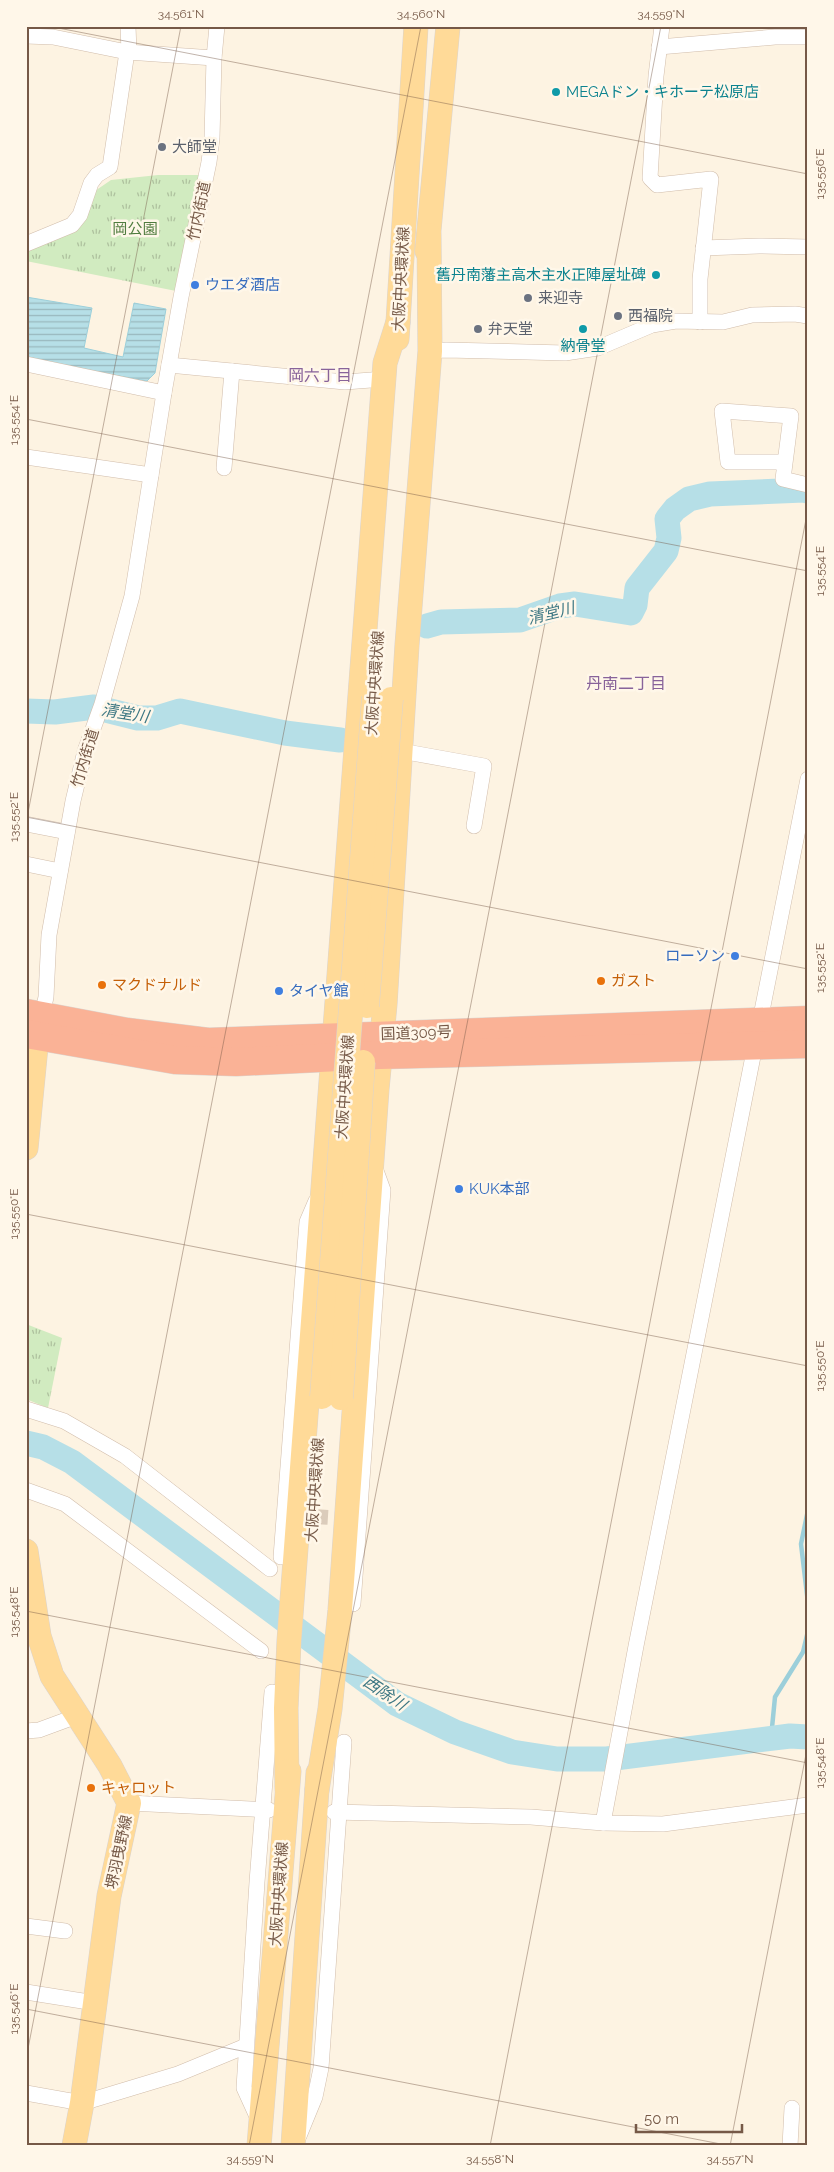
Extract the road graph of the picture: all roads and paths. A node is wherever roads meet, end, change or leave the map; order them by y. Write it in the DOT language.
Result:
graph roads {
  1 [pos="128,26"];
  2 [pos="217,26"];
  3 [pos="416,26"];
  4 [pos="448,26"];
  5 [pos="662,26"];
  6 [pos="26,36"];
  7 [pos="808,37"];
  8 [pos="659,47"];
  9 [pos="128,52"];
  10 [pos="214,58"];
  11 [pos="429,235"];
  12 [pos="26,244"];
  13 [pos="808,247"];
  14 [pos="703,248"];
  15 [pos="808,316"];
  16 [pos="398,322"];
  17 [pos="700,322"];
  18 [pos="430,351"];
  19 [pos="26,364"];
  20 [pos="169,365"];
  21 [pos="232,371"];
  22 [pos="384,379"];
  23 [pos="164,393"];
  24 [pos="26,457"];
  25 [pos="785,462"];
  26 [pos="224,468"];
  27 [pos="151,475"];
  28 [pos="808,485"];
  29 [pos="382,698"];
  30 [pos="401,751"];
  31 [pos="808,779"];
  32 [pos="26,824"];
  33 [pos="474,826"];
  34 [pos="67,832"];
  35 [pos="26,864"];
  36 [pos="60,871"];
  37 [pos="808,1020"];
  38 [pos="33,1025"];
  39 [pos="757,1033"];
  40 [pos="808,1044"];
  41 [pos="381,1045"];
  42 [pos="332,1047"];
  43 [pos="26,1148"];
  44 [pos="372,1159"];
  45 [pos="323,1183"];
  46 [pos="332,1398"];
  47 [pos="26,1409"];
  48 [pos="26,1490"];
  49 [pos="26,1550"];
  50 [pos="281,1557"];
  51 [pos="270,1569"];
  52 [pos="299,1600"];
  53 [pos="353,1604"];
  54 [pos="332,1624"];
  55 [pos="261,1651"];
  56 [pos="272,1692"];
  57 [pos="77,1716"];
  58 [pos="26,1731"];
  59 [pos="344,1742"];
  60 [pos="129,1803"];
  61 [pos="808,1804"];
  62 [pos="266,1810"];
  63 [pos="337,1812"];
  64 [pos="603,1822"];
  65 [pos="26,1926"];
  66 [pos="65,1931"];
  67 [pos="26,1992"];
  68 [pos="95,2003"];
  69 [pos="246,2046"];
  70 [pos="26,2093"];
  71 [pos="82,2103"];
  72 [pos="792,2108"];
  73 [pos="260,2135"];
  74 [pos="74,2146"];
  75 [pos="294,2146"];
  76 [pos="790,2146"];
  1 -- 9 [label="street"];
  2 -- 10 [label="street, 竹内街道"];
  3 -- 16 [label="main road, 大阪中央環状線"];
  4 -- 11 [label="main road, 大阪中央環状線"];
  5 -- 8 [label="street"];
  6 -- 9 [label="street"];
  7 -- 8 [label="street"];
  8 -- 14 [label="street"];
  9 -- 10 [label="street"];
  9 -- 12 [label="street"];
  10 -- 20 [label="street, 竹内街道"];
  11 -- 18 [label="main road"];
  11 -- 29 [label="main road, 大阪中央環状線"];
  13 -- 14 [label="street"];
  14 -- 17 [label="street"];
  15 -- 17 [label="street"];
  16 -- 22 [label="main road"];
  16 -- 29 [label="main road, 大阪中央環状線"];
  17 -- 18 [label="street"];
  18 -- 30 [label="main road"];
  19 -- 23 [label="street"];
  20 -- 21 [label="street"];
  20 -- 23 [label="street, 竹内街道"];
  21 -- 22 [label="street"];
  21 -- 26 [label="street"];
  22 -- 42 [label="main road"];
  23 -- 27 [label="street, 竹内街道"];
  24 -- 27 [label="street"];
  25 -- 25 [label="street"];
  25 -- 28 [label="street"];
  27 -- 34 [label="street, 竹内街道"];
  29 -- 46 [label="main road, 大阪中央環状線, bridge"];
  30 -- 33 [label="street"];
  30 -- 41 [label="main road"];
  31 -- 39 [label="street"];
  32 -- 34 [label="street"];
  34 -- 36 [label="street, 竹内街道"];
  35 -- 36 [label="street"];
  36 -- 38 [label="street, 竹内街道"];
  37 -- 39 [label="highway, 国道309号"];
  38 -- 42 [label="highway, 国道309号"];
  38 -- 43 [label="main road"];
  39 -- 40 [label="highway, 国道309号"];
  39 -- 41 [label="highway, 国道309号"];
  39 -- 64 [label="street"];
  41 -- 42 [label="highway, 国道309号"];
  41 -- 44 [label="main road"];
  42 -- 45 [label="main road"];
  44 -- 53 [label="street"];
  44 -- 54 [label="main road"];
  45 -- 50 [label="street"];
  45 -- 52 [label="main road"];
  46 -- 52 [label="main road, 大阪中央環状線"];
  46 -- 54 [label="main road, 大阪中央環状線"];
  47 -- 51 [label="street"];
  48 -- 55 [label="street"];
  49 -- 57 [label="main road, 堺羽曳野線"];
  52 -- 73 [label="main road, 大阪中央環状線"];
  54 -- 75 [label="main road, 大阪中央環状線"];
  56 -- 62 [label="street"];
  57 -- 58 [label="street"];
  57 -- 60 [label="main road, 堺羽曳野線"];
  59 -- 63 [label="street"];
  60 -- 62 [label="street"];
  60 -- 68 [label="main road, 堺羽曳野線"];
  61 -- 64 [label="street"];
  62 -- 69 [label="street"];
  63 -- 64 [label="street"];
  63 -- 75 [label="street"];
  65 -- 66 [label="street"];
  67 -- 68 [label="street"];
  68 -- 71 [label="main road, 堺羽曳野線"];
  69 -- 71 [label="street"];
  69 -- 73 [label="street"];
  70 -- 71 [label="street"];
  71 -- 74 [label="main road, 堺羽曳野線"];
  72 -- 76 [label="street"];
}
